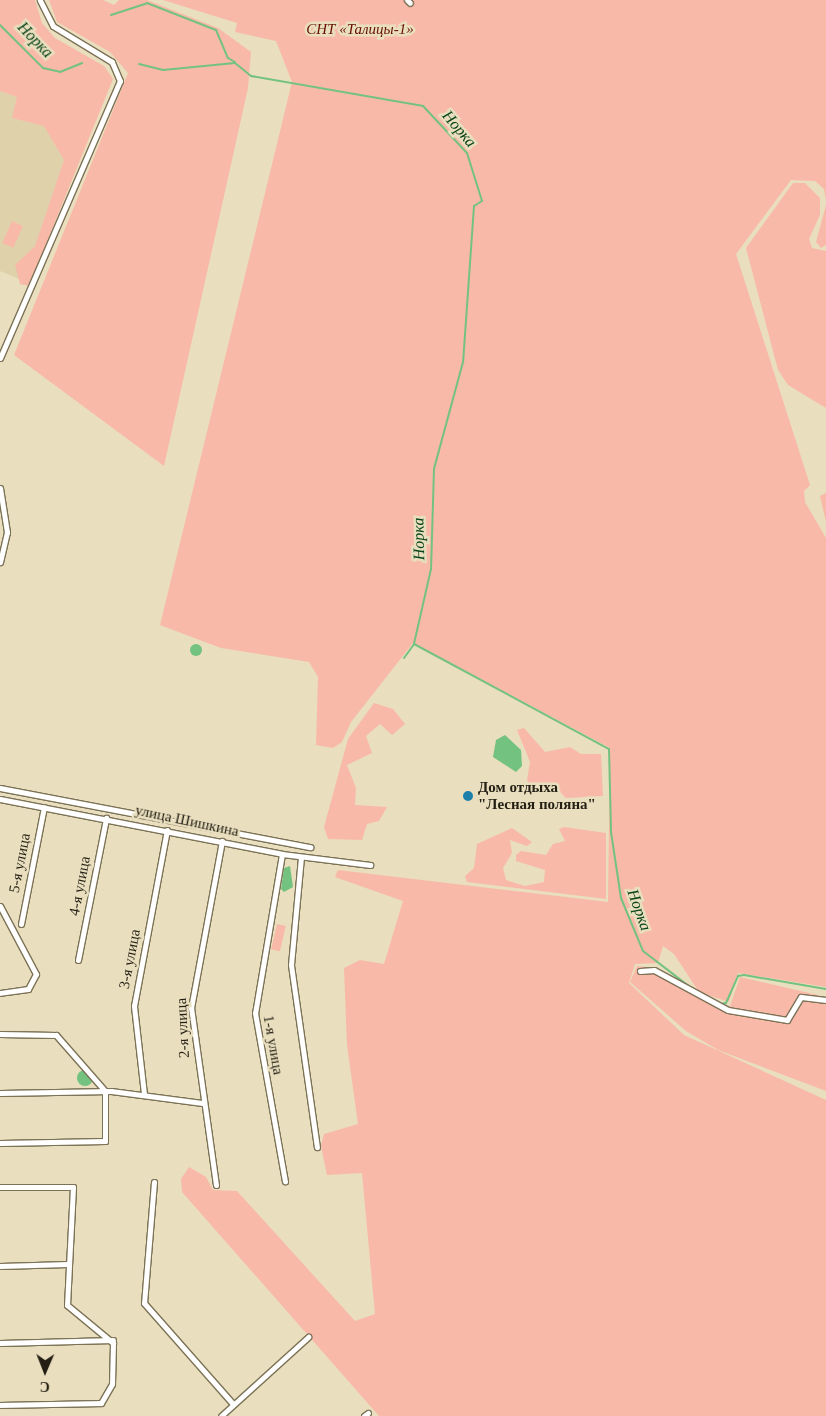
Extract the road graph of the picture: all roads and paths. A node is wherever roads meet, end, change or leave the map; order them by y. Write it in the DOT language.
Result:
graph roads {
  1 [pos="40,0"];
  2 [pos="0,358"];
  3 [pos="0,488"];
  4 [pos="2,516"];
  5 [pos="0,562"];
  6 [pos="0,788"];
  7 [pos="0,800"];
  8 [pos="44,807"];
  9 [pos="106,818"];
  10 [pos="166,830"];
  11 [pos="222,841"];
  12 [pos="310,847"];
  13 [pos="282,854"];
  14 [pos="301,857"];
  15 [pos="370,865"];
  16 [pos="0,906"];
  17 [pos="21,924"];
  18 [pos="78,960"];
  19 [pos="640,971"];
  20 [pos="0,993"];
  21 [pos="826,1000"];
  22 [pos="0,1034"];
  23 [pos="105,1091"];
  24 [pos="0,1093"];
  25 [pos="144,1094"];
  26 [pos="202,1102"];
  27 [pos="0,1143"];
  28 [pos="317,1147"];
  29 [pos="285,1181"];
  30 [pos="154,1182"];
  31 [pos="216,1185"];
  32 [pos="0,1187"];
  33 [pos="68,1264"];
  34 [pos="0,1266"];
  35 [pos="308,1338"];
  36 [pos="112,1340"];
  37 [pos="0,1342"];
  38 [pos="0,1404"];
  39 [pos="233,1404"];
  40 [pos="221,1416"];
  1 -- 2 [label="street"];
  3 -- 4 [label="street"];
  4 -- 5 [label="street"];
  6 -- 12 [label="street"];
  7 -- 8 [label="street, улица Шишкина"];
  8 -- 9 [label="street, улица Шишкина"];
  8 -- 17 [label="street, 5-я улица"];
  9 -- 10 [label="street, улица Шишкина"];
  9 -- 18 [label="street, 4-я улица"];
  10 -- 11 [label="street, улица Шишкина"];
  10 -- 25 [label="street, 3-я улица"];
  11 -- 13 [label="street, улица Шишкина"];
  11 -- 26 [label="street, 2-я улица"];
  13 -- 14 [label="street, улица Шишкина"];
  13 -- 29 [label="street, 1-я улица"];
  14 -- 15 [label="street, улица Шишкина"];
  14 -- 28 [label="street"];
  16 -- 20 [label="street"];
  19 -- 21 [label="street"];
  22 -- 23 [label="street"];
  23 -- 24 [label="street"];
  23 -- 25 [label="street"];
  23 -- 27 [label="street"];
  25 -- 26 [label="street"];
  26 -- 31 [label="street, 2-я улица"];
  30 -- 39 [label="street"];
  32 -- 33 [label="street"];
  33 -- 34 [label="street"];
  33 -- 36 [label="street"];
  35 -- 39 [label="street"];
  36 -- 37 [label="street"];
  36 -- 38 [label="street"];
  39 -- 40 [label="street"];
}
